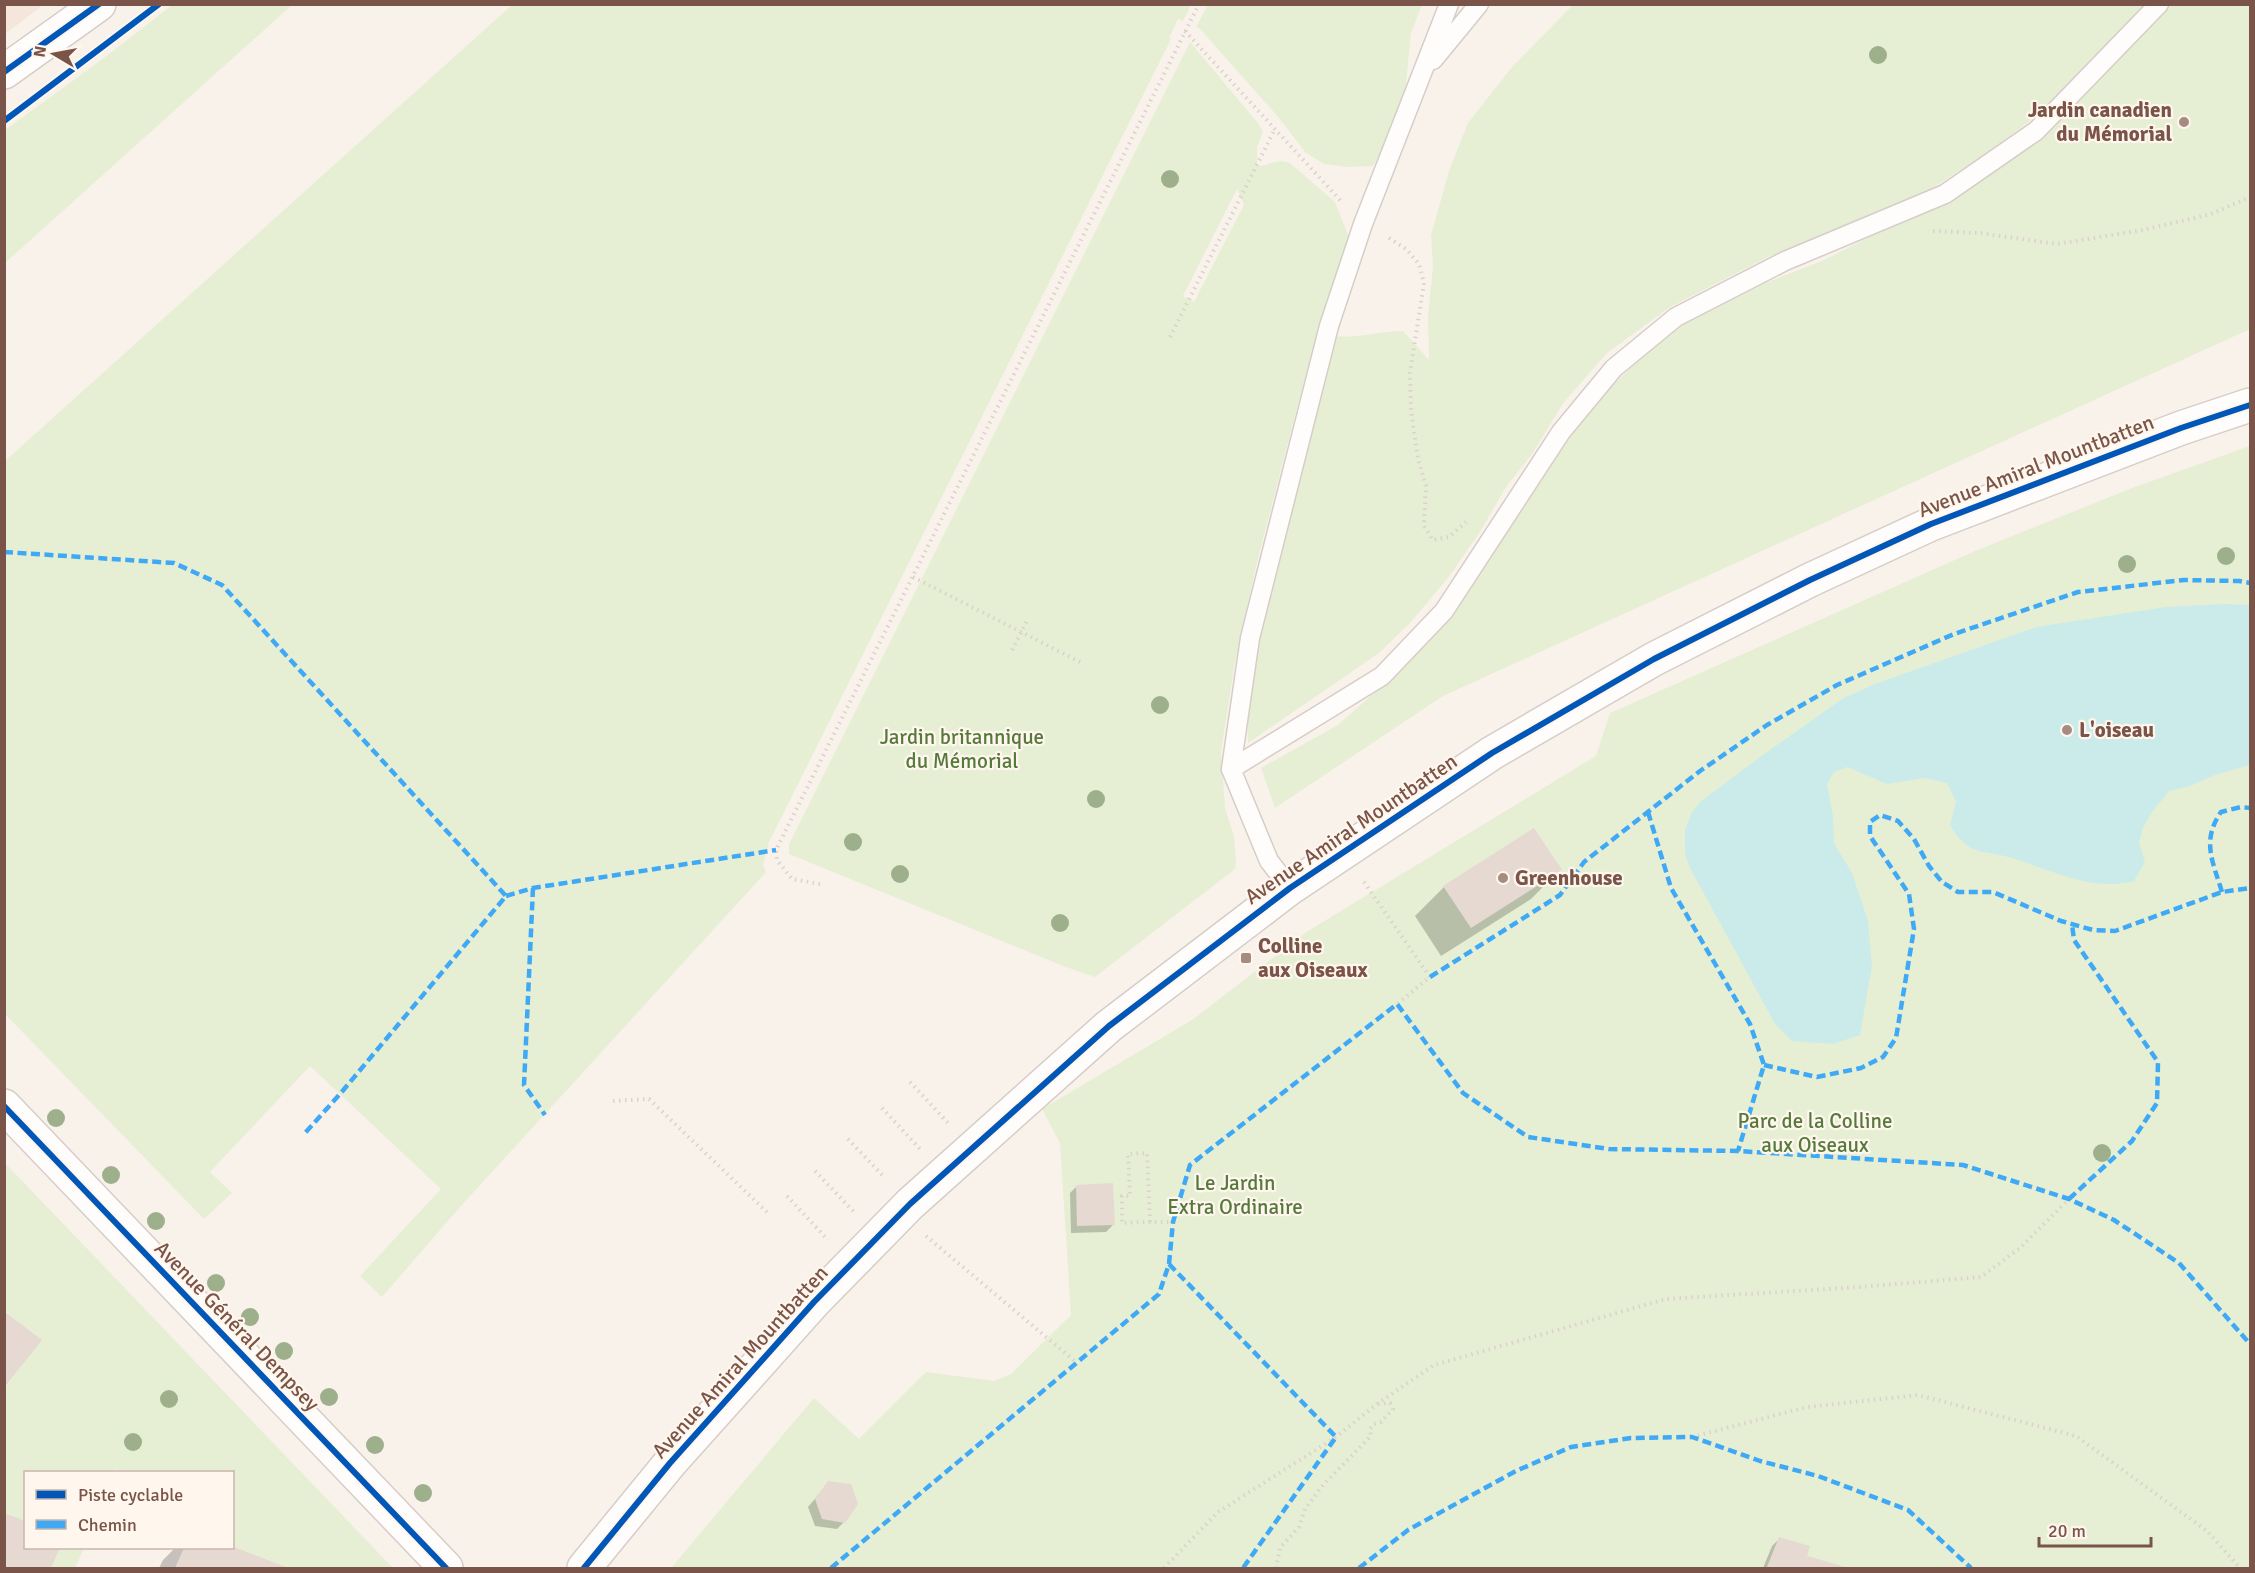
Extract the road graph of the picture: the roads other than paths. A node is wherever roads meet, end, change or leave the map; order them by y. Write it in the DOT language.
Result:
graph roads {
  1 [pos="99,4"];
  2 [pos="1449,4"];
  3 [pos="1479,4"];
  4 [pos="2159,4"];
  5 [pos="4,72"];
  6 [pos="1422,73"];
  7 [pos="2250,405"];
  8 [pos="1231,769"];
  9 [pos="1290,888"];
  10 [pos="4,1106"];
  11 [pos="446,1569"];
  12 [pos="584,1569"];
  1 -- 5 [label="street"];
  2 -- 6 [label="lane"];
  3 -- 6 [label="lane"];
  4 -- 8 [label="lane"];
  6 -- 8 [label="lane"];
  7 -- 9 [label="street, Avenue Amiral Mountbatten"];
  8 -- 9 [label="lane"];
  9 -- 12 [label="street, Avenue Amiral Mountbatten"];
  10 -- 11 [label="street, Avenue Général Dempsey"];
}
